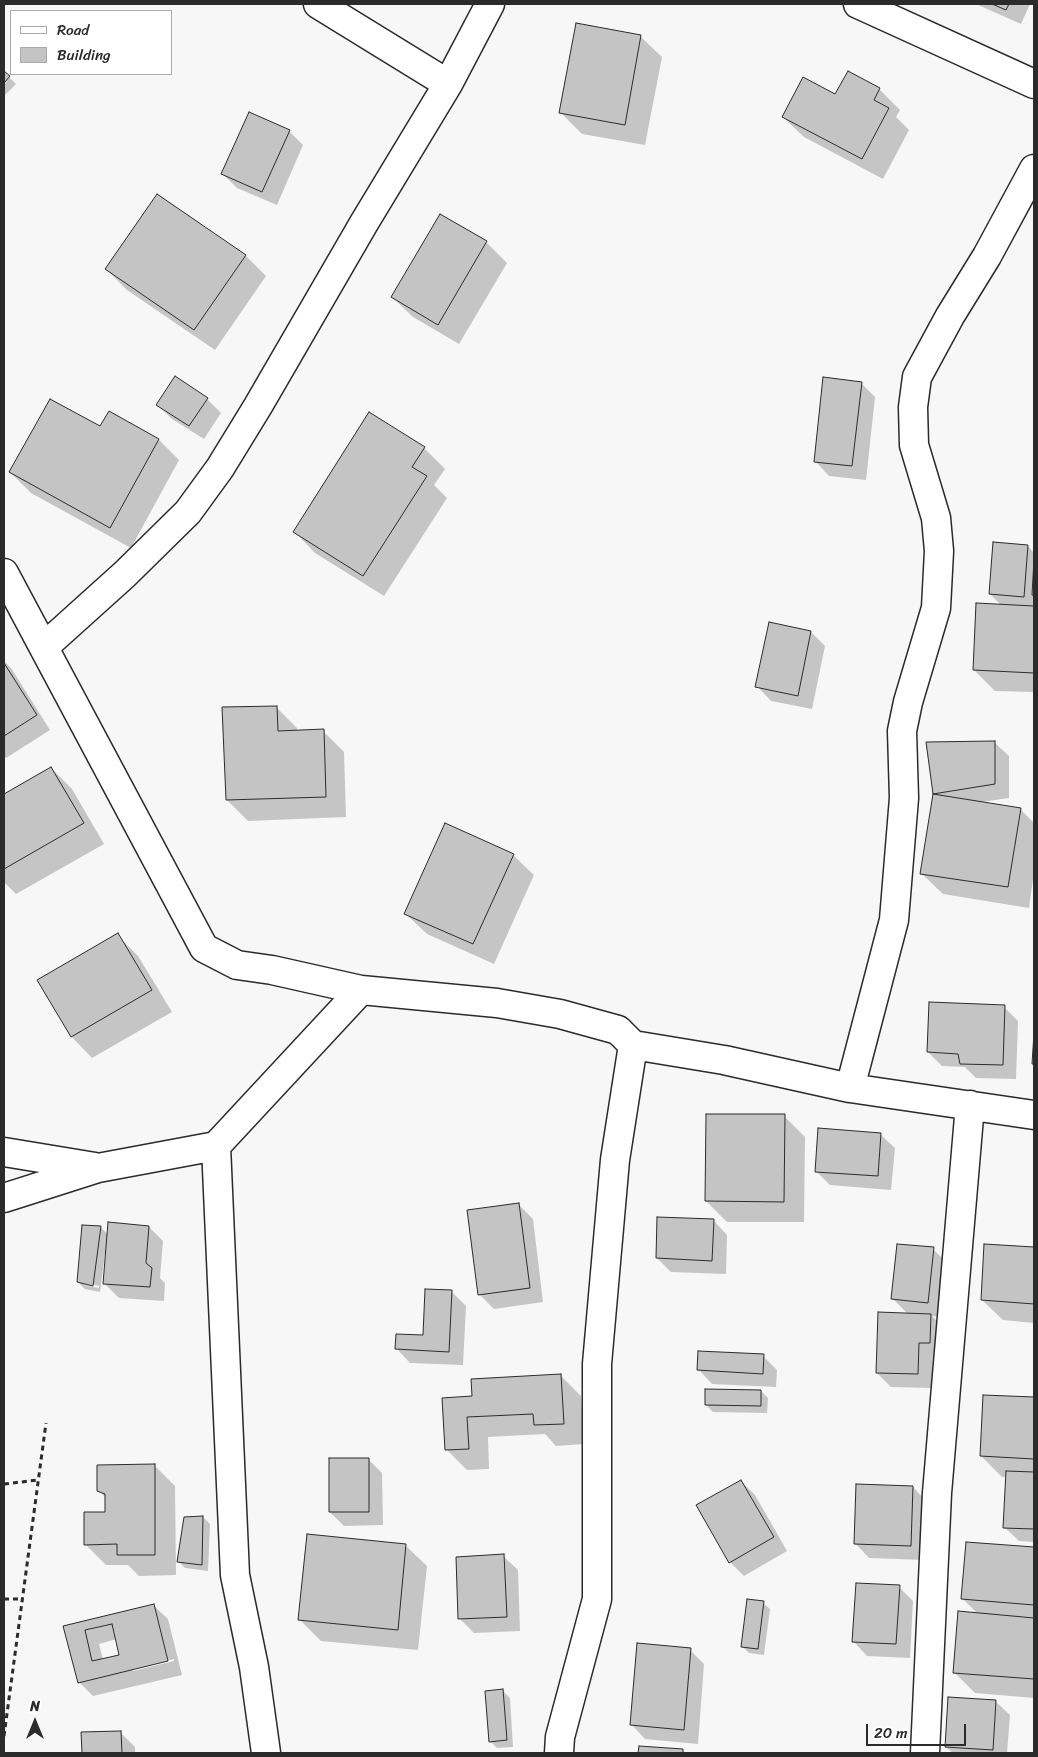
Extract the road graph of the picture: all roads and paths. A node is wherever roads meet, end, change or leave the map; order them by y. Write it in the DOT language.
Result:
graph roads {
  1 [pos="318,4"];
  2 [pos="490,4"];
  3 [pos="858,4"];
  4 [pos="448,84"];
  5 [pos="1034,84"];
  6 [pos="1034,169"];
  7 [pos="4,573"];
  8 [pos="44,648"];
  9 [pos="362,990"];
  10 [pos="633,1045"];
  11 [pos="850,1088"];
  12 [pos="970,1105"];
  13 [pos="1034,1115"];
  14 [pos="216,1146"];
  15 [pos="4,1152"];
  16 [pos="98,1168"];
  17 [pos="4,1198"];
  18 [pos="46,1423"];
  19 [pos="38,1480"];
  20 [pos="4,1484"];
  21 [pos="4,1598"];
  22 [pos="21,1599"];
  23 [pos="4,1736"];
  24 [pos="266,1753"];
  25 [pos="559,1753"];
  26 [pos="924,1753"];
  1 -- 4 [label="street"];
  2 -- 4 [label="street"];
  3 -- 5 [label="street"];
  4 -- 8 [label="street"];
  6 -- 11 [label="street"];
  7 -- 8 [label="street"];
  8 -- 9 [label="street"];
  9 -- 10 [label="street"];
  9 -- 14 [label="street"];
  10 -- 11 [label="street"];
  10 -- 25 [label="street"];
  11 -- 12 [label="street"];
  12 -- 13 [label="street"];
  12 -- 26 [label="street"];
  14 -- 16 [label="street"];
  14 -- 24 [label="street"];
  15 -- 16 [label="street"];
  16 -- 17 [label="street"];
  18 -- 19 [label="path"];
  19 -- 20 [label="path"];
  19 -- 22 [label="path"];
  21 -- 22 [label="path"];
  22 -- 23 [label="path"];
}
